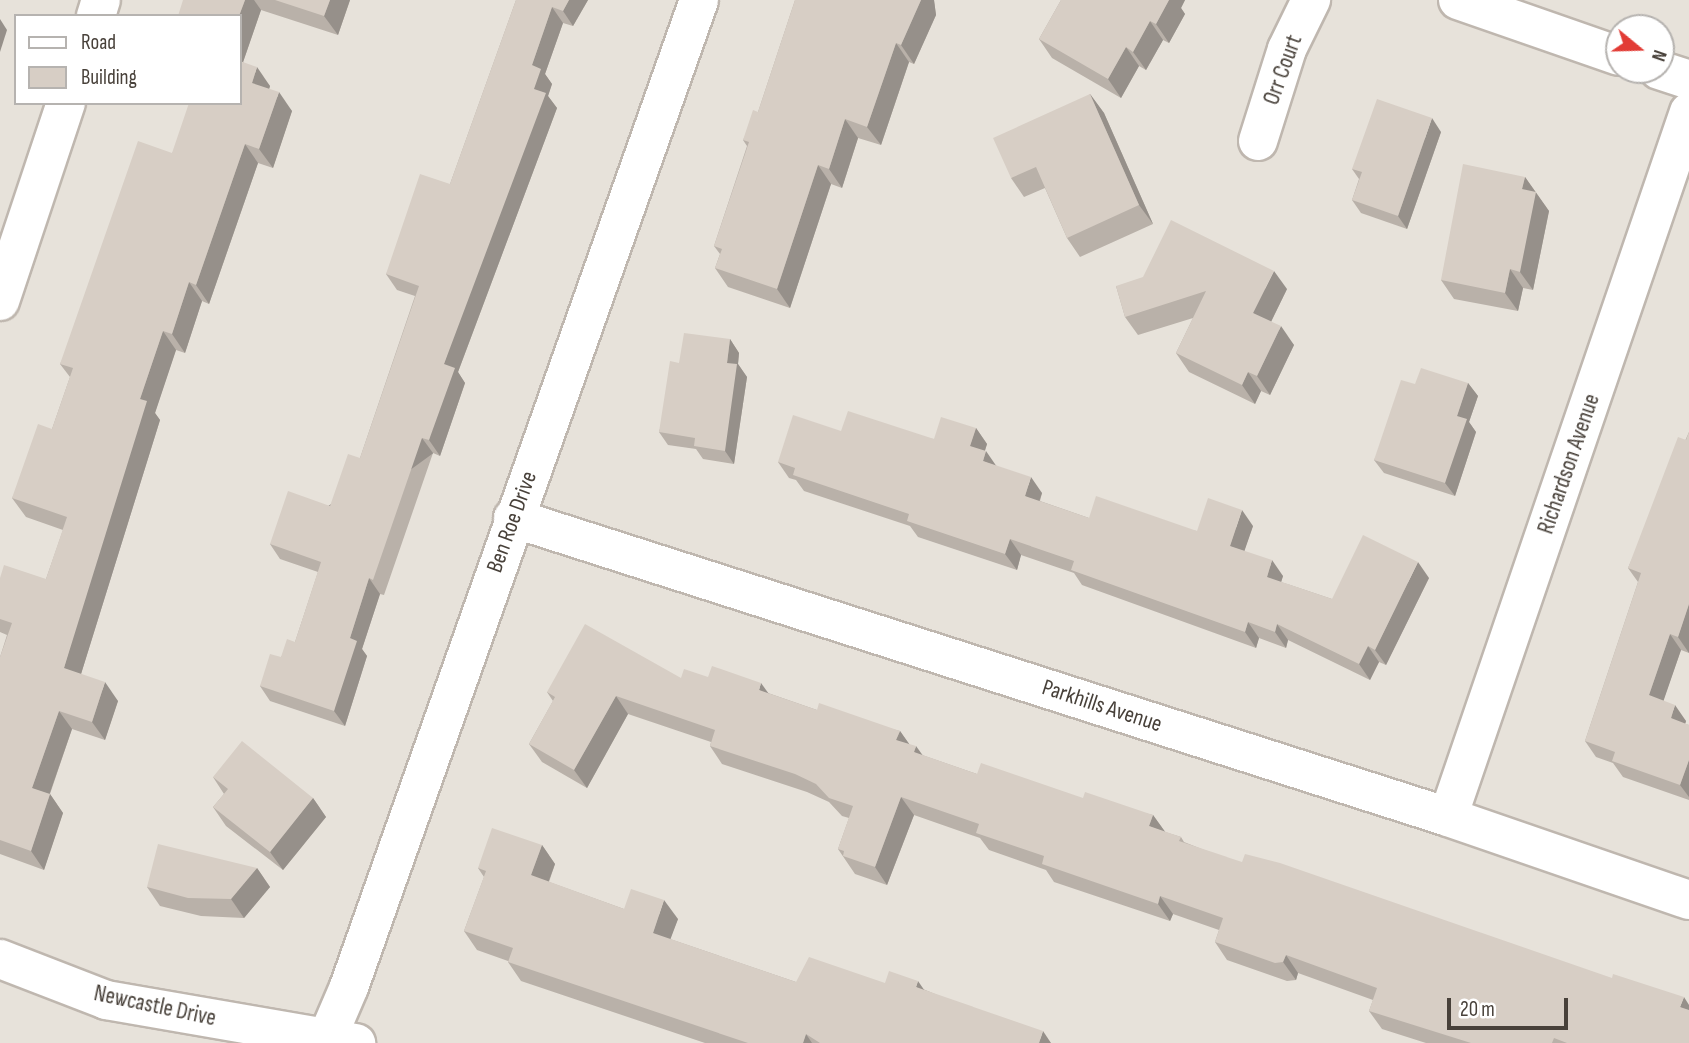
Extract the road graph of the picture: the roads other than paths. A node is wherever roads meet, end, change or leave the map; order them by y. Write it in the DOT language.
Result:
graph roads {
  1 [pos="699,0"];
  2 [pos="1311,0"];
  3 [pos="1458,0"];
  4 [pos="1605,51"];
  5 [pos="65,105"];
  6 [pos="1689,112"];
  7 [pos="1258,141"];
  8 [pos="0,302"];
  9 [pos="513,518"];
  10 [pos="1448,817"];
  11 [pos="1689,900"];
  12 [pos="0,959"];
  13 [pos="336,1042"];
  1 -- 9 [label="street, Ben Roe Drive"];
  2 -- 7 [label="street, Orr Court"];
  3 -- 4 [label="street"];
  5 -- 8 [label="street"];
  6 -- 10 [label="street, Richardson Avenue"];
  9 -- 10 [label="street, Parkhills Avenue"];
  9 -- 13 [label="street, Ben Roe Drive"];
  10 -- 11 [label="street, Parkhills Avenue"];
  12 -- 13 [label="street, Newcastle Drive"];
}
